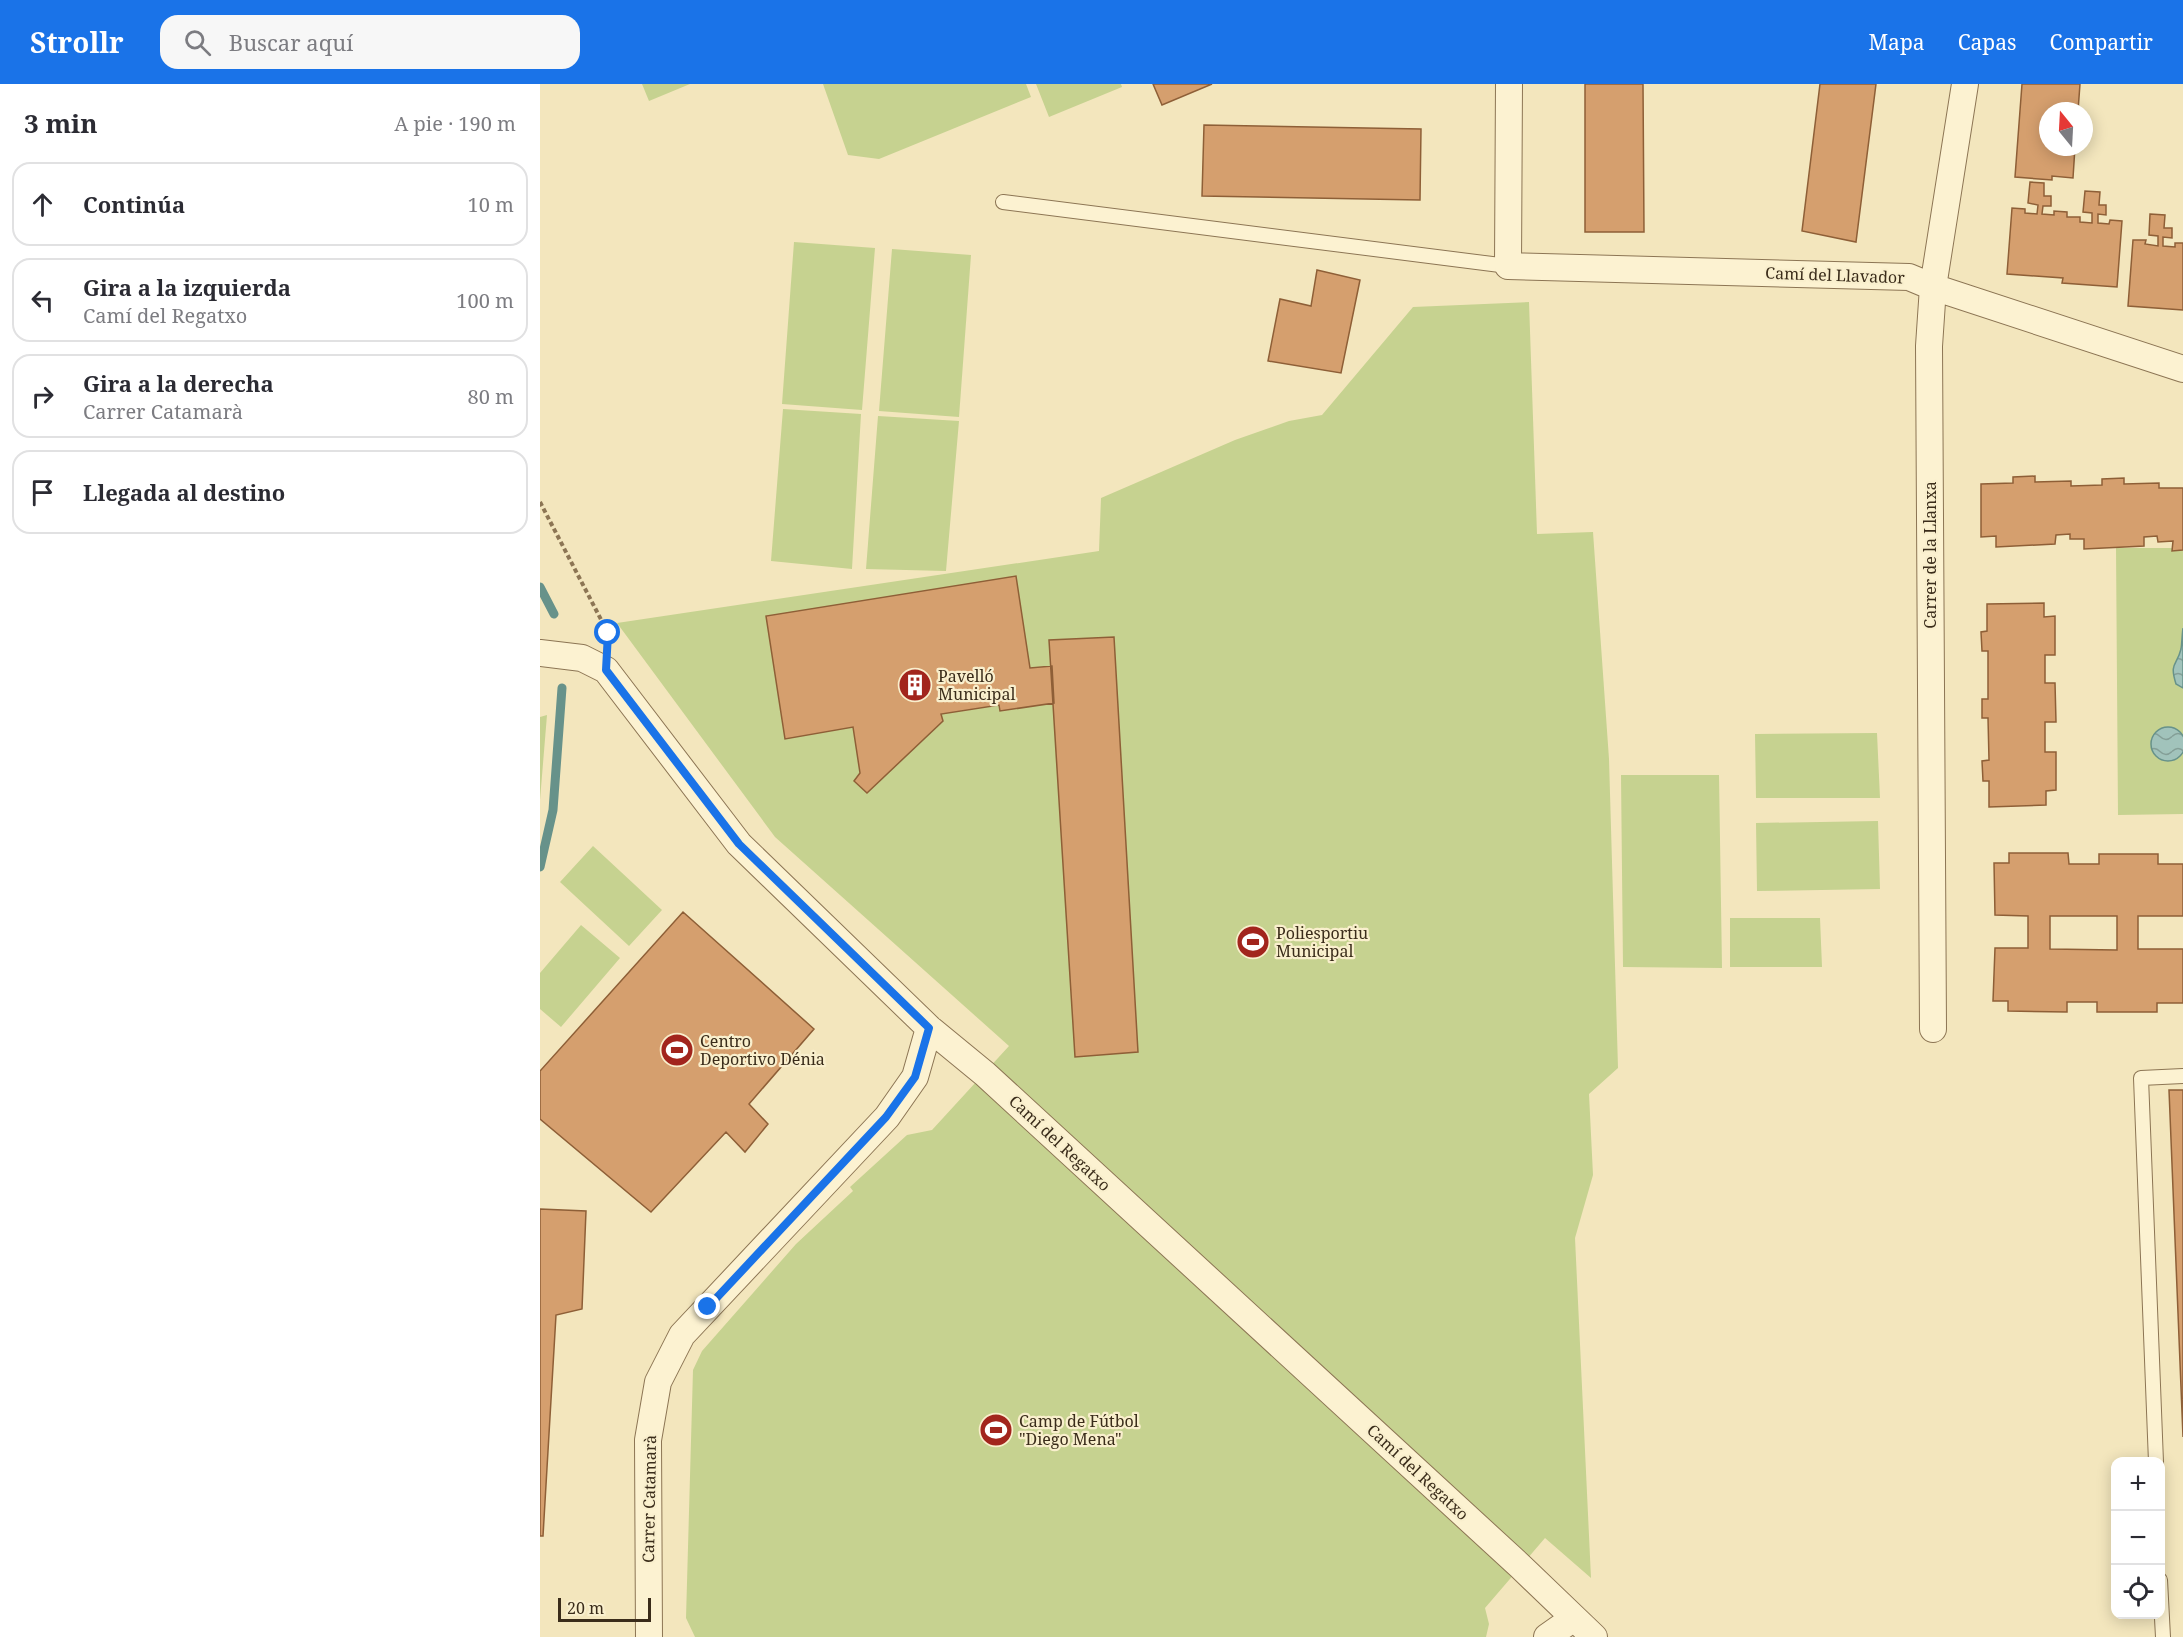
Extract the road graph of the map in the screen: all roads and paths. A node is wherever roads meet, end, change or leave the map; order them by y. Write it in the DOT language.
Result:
graph roads {
  1 [pos="1509,84"];
  2 [pos="1965,84"];
  3 [pos="1003,202"];
  4 [pos="1508,266"];
  5 [pos="1933,287"];
  6 [pos="2183,369"];
  7 [pos="540,502"];
  8 [pos="540,653"];
  9 [pos="606,670"];
  10 [pos="929,1028"];
  11 [pos="1933,1029"];
  12 [pos="2183,1076"];
  13 [pos="2156,1457"];
  14 [pos="1574,1618"];
  15 [pos="2162,1619"];
  16 [pos="649,1637"];
  17 [pos="1547,1637"];
  18 [pos="1594,1637"];
  19 [pos="2163,1637"];
  1 -- 4 [label="street"];
  2 -- 5 [label="street, Carrer de la Llanxa"];
  3 -- 4 [label="lane"];
  4 -- 5 [label="street, Camí del Llavador"];
  5 -- 6 [label="street, Camí del Llavador"];
  5 -- 11 [label="street, Carrer de la Llanxa"];
  7 -- 9 [label="path"];
  8 -- 9 [label="street, Camí del Regatxo"];
  9 -- 10 [label="street, Camí del Regatxo"];
  10 -- 14 [label="street, Camí del Regatxo"];
  10 -- 16 [label="street, Carrer Catamarà"];
  12 -- 13 [label="lane"];
  14 -- 17 [label="street"];
  14 -- 18 [label="street, Camí del Regatxo"];
  15 -- 19 [label="lane"];
}
